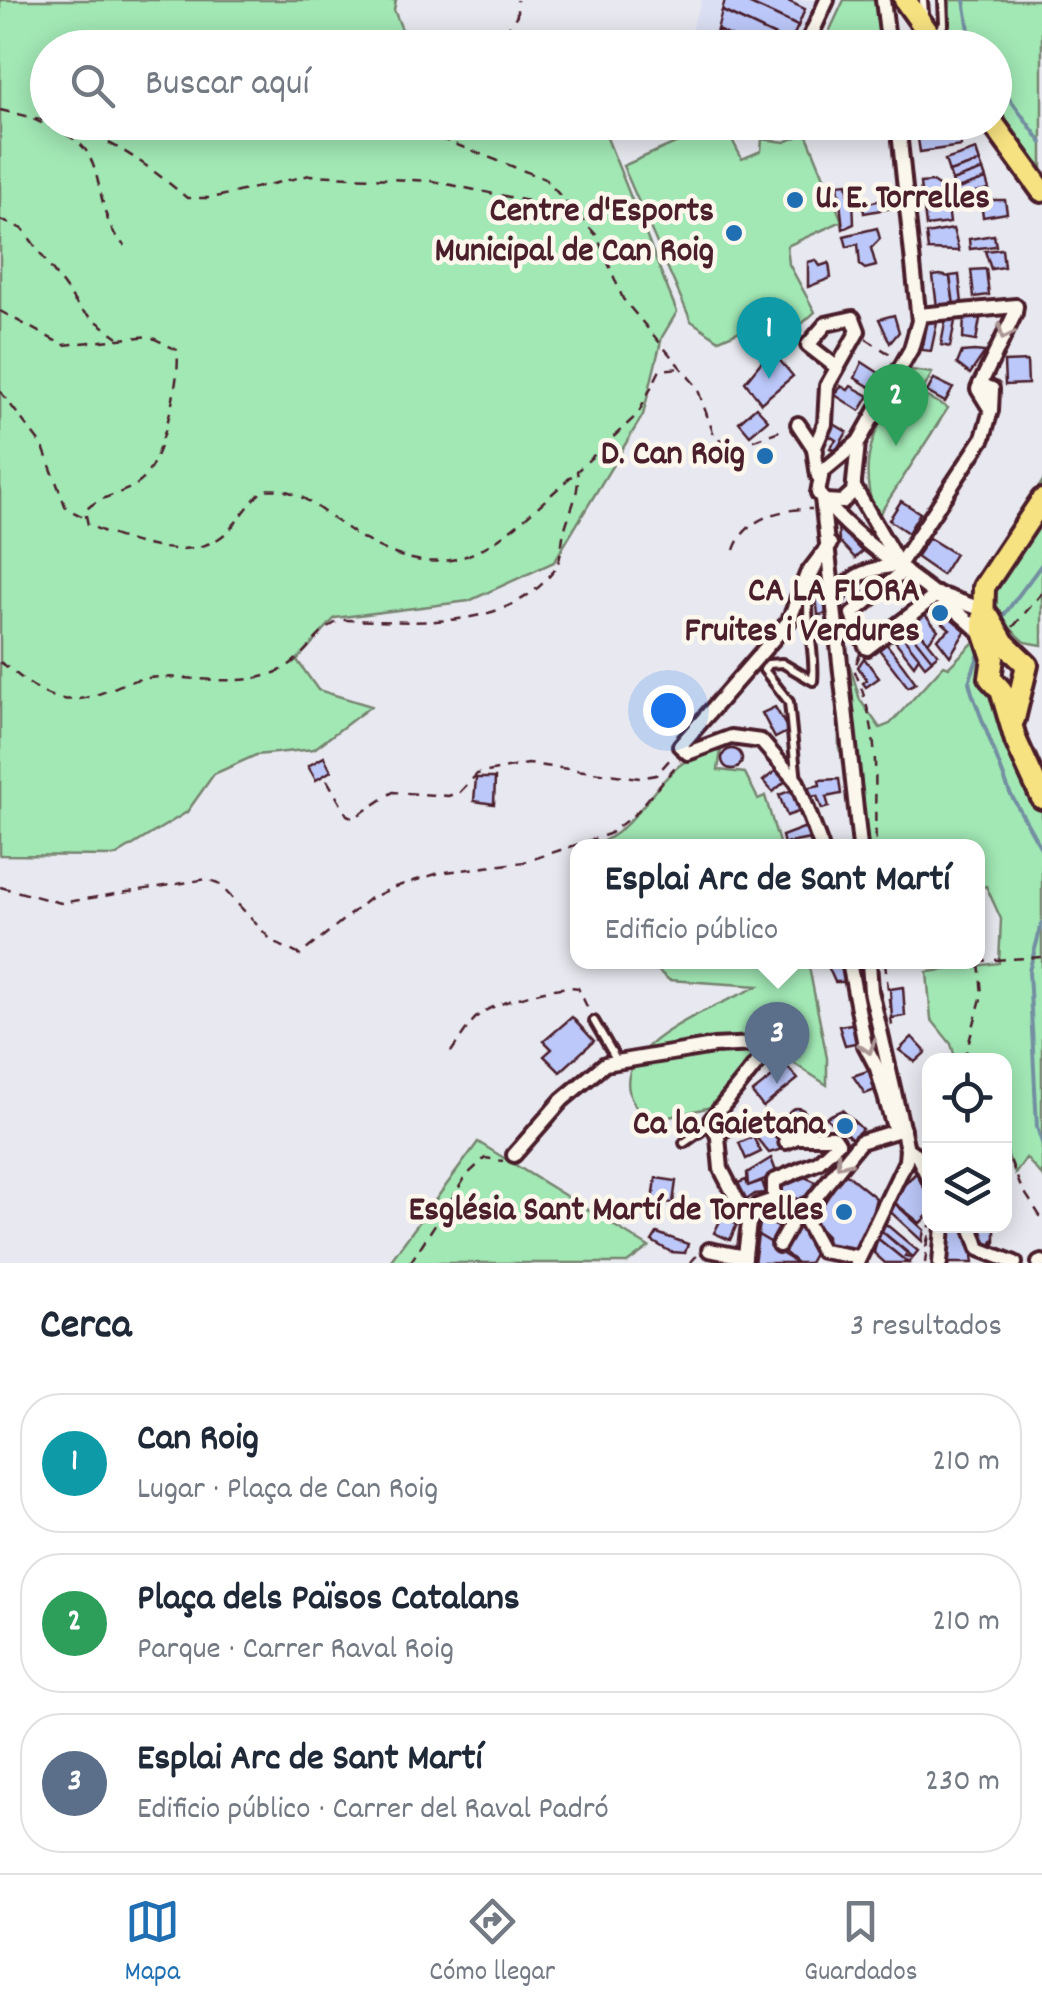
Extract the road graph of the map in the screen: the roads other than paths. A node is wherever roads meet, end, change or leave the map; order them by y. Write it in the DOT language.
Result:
graph roads {
  1 [pos="827,0"];
  2 [pos="887,0"];
  3 [pos="943,0"];
  4 [pos="922,17"];
  5 [pos="813,30"];
  6 [pos="888,30"];
  7 [pos="900,140"];
  8 [pos="1005,140"];
  9 [pos="1042,191"];
  10 [pos="919,315"];
  11 [pos="834,366"];
  12 [pos="799,427"];
  13 [pos="858,442"];
  14 [pos="814,448"];
  15 [pos="832,466"];
  16 [pos="818,476"];
  17 [pos="854,484"];
  18 [pos="1042,500"];
  19 [pos="830,505"];
  20 [pos="829,541"];
  21 [pos="902,567"];
  22 [pos="984,587"];
  23 [pos="938,594"];
  24 [pos="956,600"];
  25 [pos="835,601"];
  26 [pos="984,610"];
  27 [pos="1011,652"];
  28 [pos="1011,688"];
  29 [pos="798,782"];
  30 [pos="1042,798"];
  31 [pos="818,839"];
  32 [pos="859,839"];
  33 [pos="850,969"];
  34 [pos="869,969"];
  35 [pos="594,1021"];
  36 [pos="616,1059"];
  37 [pos="714,1130"];
  38 [pos="900,1130"];
  39 [pos="786,1142"];
  40 [pos="684,1143"];
  41 [pos="907,1149"];
  42 [pos="514,1155"];
  43 [pos="922,1166"];
  44 [pos="774,1200"];
  45 [pos="799,1208"];
  46 [pos="749,1223"];
  47 [pos="936,1233"];
  48 [pos="973,1233"];
  49 [pos="778,1245"];
  50 [pos="710,1250"];
  51 [pos="819,1257"];
  52 [pos="857,1260"];
  53 [pos="744,1261"];
  54 [pos="940,1263"];
  55 [pos="1014,1263"];
  1 -- 5 [label="street"];
  2 -- 6 [label="street"];
  3 -- 4 [label="lane"];
  7 -- 10 [label="street"];
  8 -- 9 [label="main road"];
  10 -- 13 [label="street"];
  10 -- 21 [label="street, one-way"];
  11 -- 11 [label="street"];
  11 -- 14 [label="street"];
  12 -- 14 [label="street"];
  13 -- 15 [label="street"];
  13 -- 17 [label="street"];
  14 -- 15 [label="street"];
  14 -- 16 [label="street"];
  15 -- 16 [label="street"];
  15 -- 17 [label="street"];
  16 -- 19 [label="street"];
  17 -- 19 [label="street"];
  17 -- 21 [label="street"];
  18 -- 22 [label="main road"];
  19 -- 20 [label="street"];
  19 -- 21 [label="street"];
  20 -- 25 [label="street"];
  20 -- 29 [label="lane"];
  20 -- 29 [label="street"];
  21 -- 23 [label="street"];
  21 -- 23 [label="street"];
  21 -- 25 [label="street"];
  22 -- 24 [label="street"];
  22 -- 26 [label="main road"];
  23 -- 24 [label="street"];
  23 -- 27 [label="street"];
  24 -- 26 [label="street"];
  25 -- 32 [label="street"];
  26 -- 27 [label="main road"];
  27 -- 28 [label="main road"];
  27 -- 28 [label="main road"];
  28 -- 30 [label="main road"];
  29 -- 31 [label="street"];
  33 -- 38 [label="street, one-way"];
  34 -- 38 [label="street"];
  35 -- 36 [label="lane"];
  36 -- 37 [label="street"];
  36 -- 42 [label="street"];
  37 -- 39 [label="lane"];
  37 -- 40 [label="lane"];
  37 -- 46 [label="street"];
  38 -- 41 [label="street"];
  38 -- 45 [label="street, one-way"];
  39 -- 44 [label="street"];
  41 -- 43 [label="street"];
  41 -- 52 [label="street"];
  44 -- 45 [label="street"];
  44 -- 46 [label="street"];
  45 -- 49 [label="street"];
  45 -- 51 [label="street"];
  46 -- 53 [label="street"];
  47 -- 54 [label="street"];
  48 -- 55 [label="street"];
  50 -- 53 [label="street"];
  51 -- 52 [label="street"];
}
